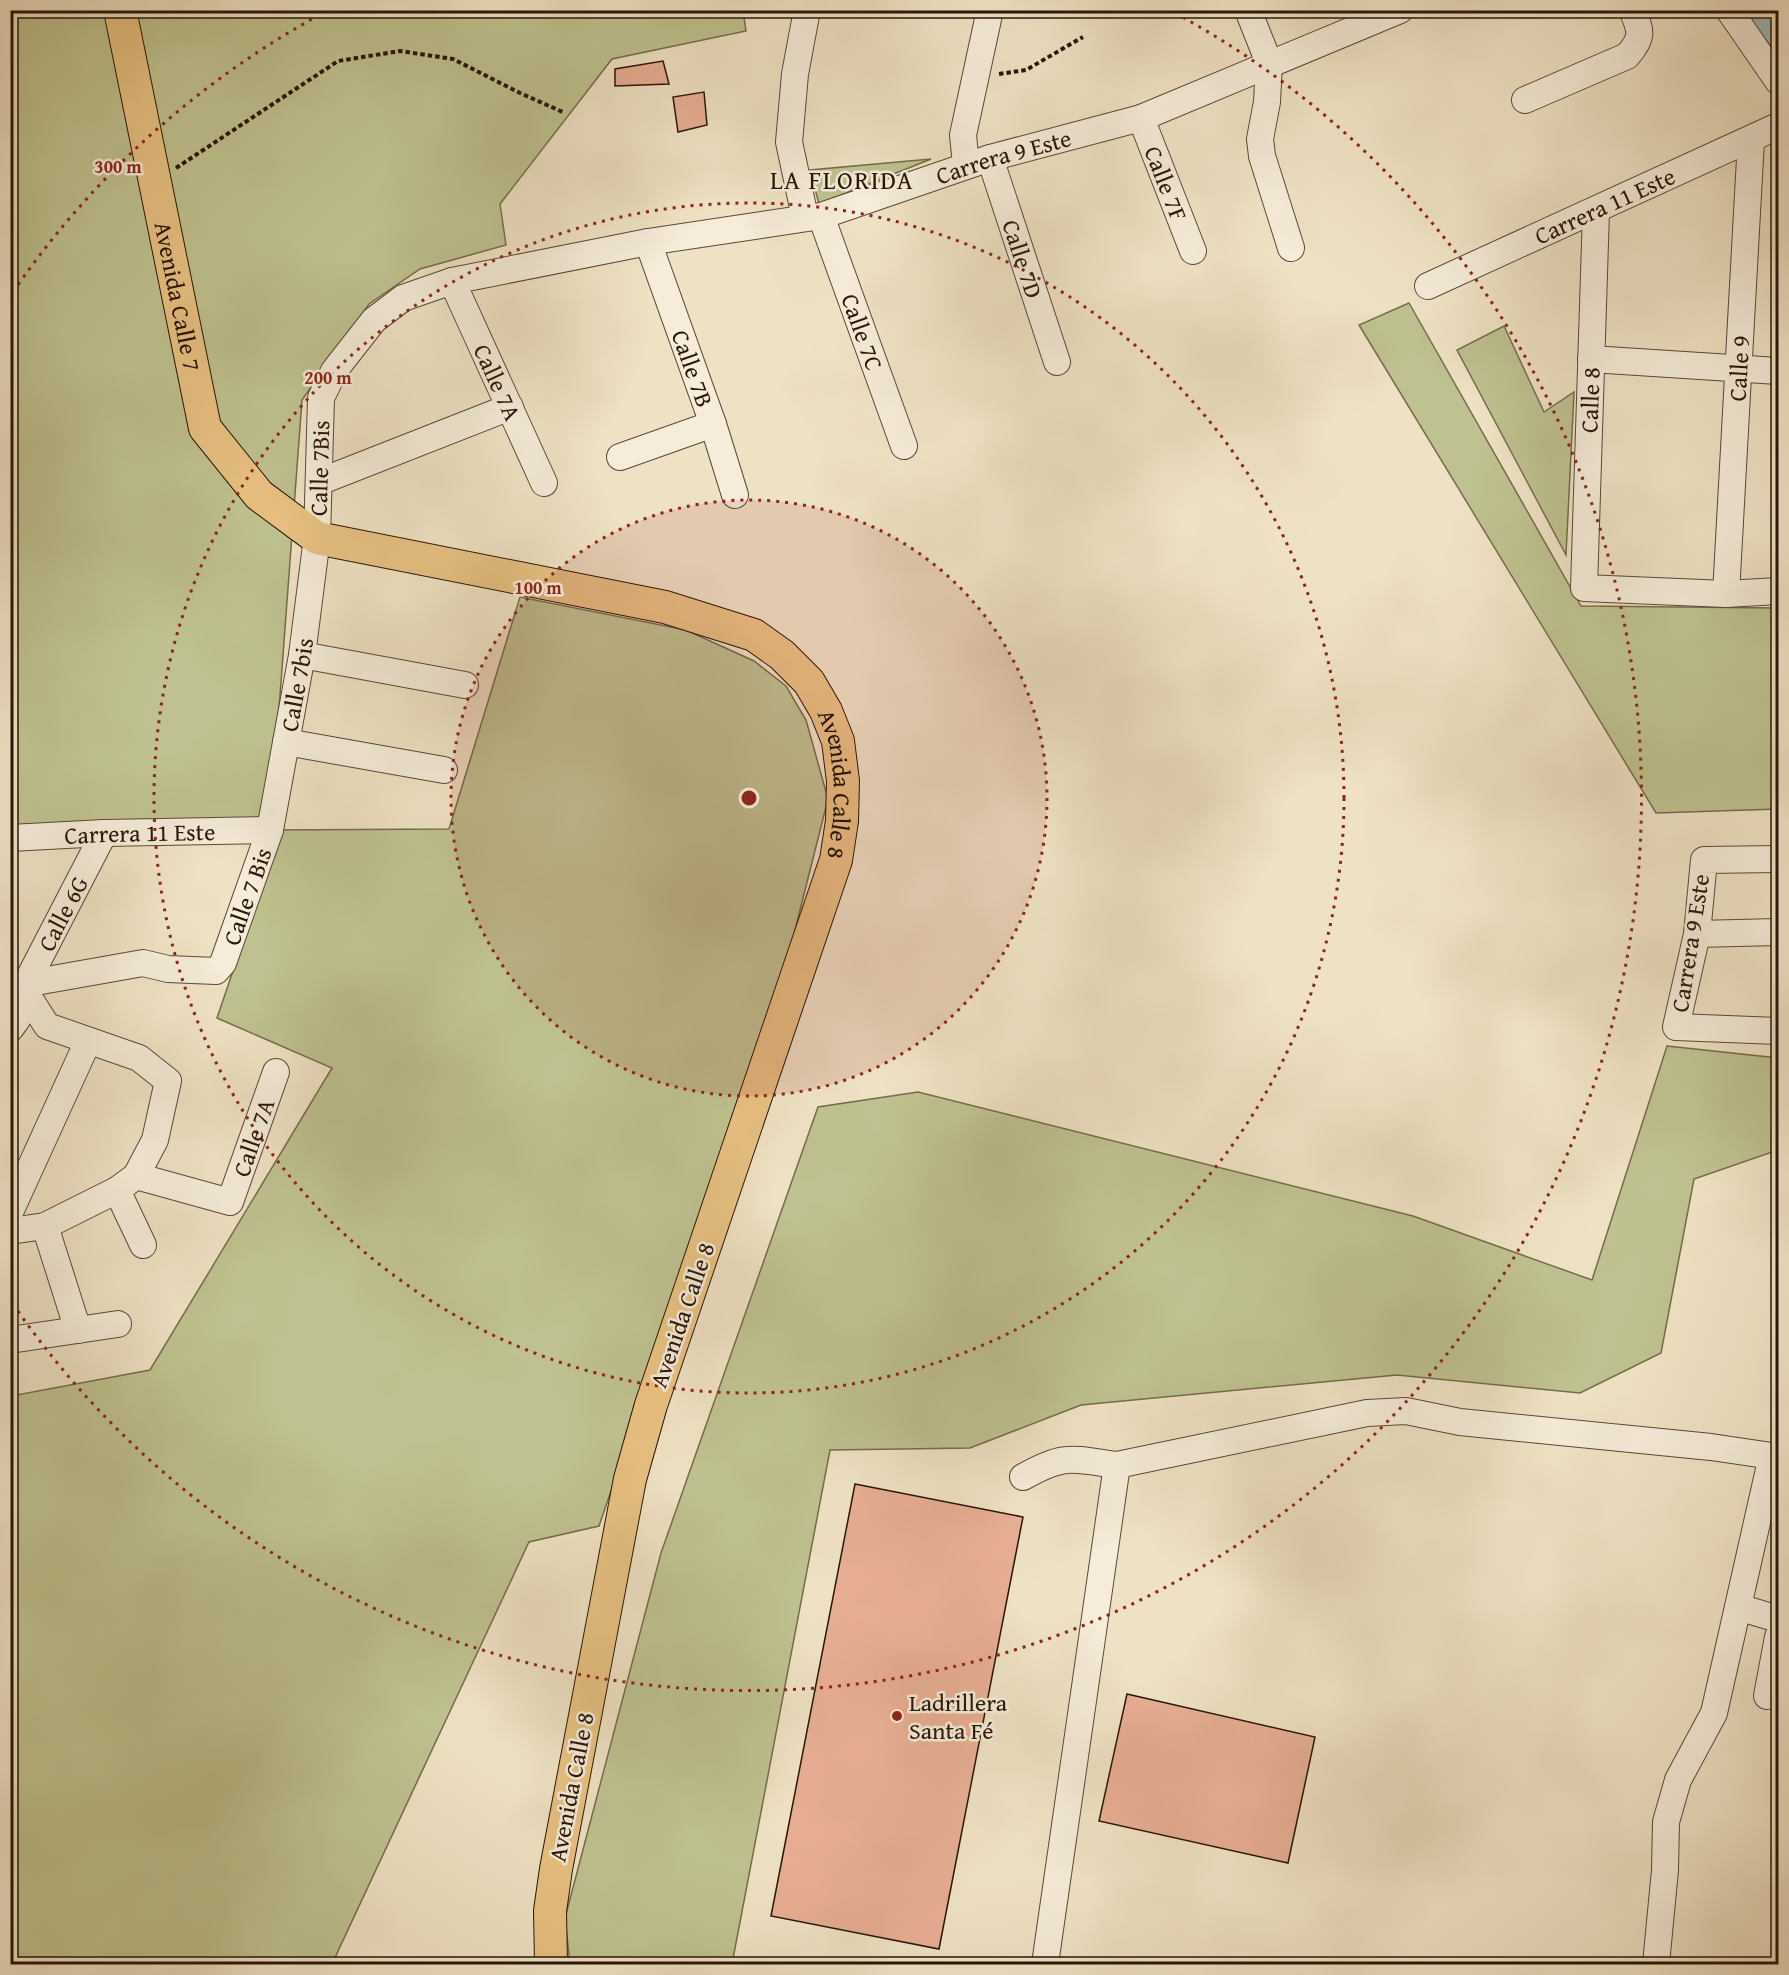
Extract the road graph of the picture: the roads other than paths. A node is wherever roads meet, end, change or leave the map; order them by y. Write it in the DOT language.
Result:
graph roads {
  1 [pos="120,10"];
  2 [pos="807,10"];
  3 [pos="990,10"];
  4 [pos="1248,10"];
  5 [pos="1400,10"];
  6 [pos="1632,10"];
  7 [pos="1729,10"];
  8 [pos="1269,63"];
  9 [pos="1779,81"];
  10 [pos="1525,100"];
  11 [pos="1141,118"];
  12 [pos="1779,126"];
  13 [pos="1751,140"];
  14 [pos="978,161"];
  15 [pos="1596,211"];
  16 [pos="813,217"];
  17 [pos="648,242"];
  18 [pos="1291,248"];
  19 [pos="1193,251"];
  20 [pos="452,281"];
  21 [pos="1428,286"];
  22 [pos="1592,359"];
  23 [pos="1057,362"];
  24 [pos="1738,368"];
  25 [pos="1779,371"];
  26 [pos="321,398"];
  27 [pos="510,407"];
  28 [pos="713,424"];
  29 [pos="904,446"];
  30 [pos="620,457"];
  31 [pos="319,482"];
  32 [pos="544,483"];
  33 [pos="735,495"];
  34 [pos="317,538"];
  35 [pos="1779,591"];
  36 [pos="1726,594"];
  37 [pos="302,656"];
  38 [pos="465,685"];
  39 [pos="286,742"];
  40 [pos="444,770"];
  41 [pos="270,830"];
  42 [pos="104,833"];
  43 [pos="10,838"];
  44 [pos="1779,859"];
  45 [pos="1779,932"];
  46 [pos="1697,934"];
  47 [pos="29,989"];
  48 [pos="10,1029"];
  49 [pos="1779,1031"];
  50 [pos="88,1041"];
  51 [pos="276,1072"];
  52 [pos="126,1183"];
  53 [pos="10,1212"];
  54 [pos="45,1226"];
  55 [pos="10,1231"];
  56 [pos="143,1245"];
  57 [pos="118,1324"];
  58 [pos="78,1330"];
  59 [pos="10,1340"];
  60 [pos="1775,1451"];
  61 [pos="1117,1465"];
  62 [pos="1023,1477"];
  63 [pos="1738,1607"];
  64 [pos="1779,1619"];
  65 [pos="1779,1637"];
  66 [pos="1767,1696"];
  67 [pos="551,1965"];
  68 [pos="1046,1965"];
  69 [pos="1656,1965"];
  1 -- 34 [label="main road, Avenida Calle 7"];
  2 -- 16 [label="street, Calle 7C"];
  3 -- 14 [label="street, Calle 7D"];
  4 -- 8 [label="street"];
  5 -- 8 [label="street, Carrera 9 Este"];
  6 -- 10 [label="street"];
  7 -- 9 [label="street"];
  8 -- 11 [label="street, Carrera 9 Este"];
  8 -- 18 [label="street"];
  11 -- 14 [label="street, Carrera 9 Este"];
  11 -- 19 [label="street, Calle 7F"];
  12 -- 13 [label="street, Carrera 11 Este"];
  13 -- 15 [label="street, Carrera 11 Este"];
  13 -- 24 [label="street, Calle 9"];
  14 -- 16 [label="street, Carrera 9 Este"];
  14 -- 23 [label="street, Calle 7D"];
  15 -- 21 [label="street, Carrera 11 Este"];
  15 -- 22 [label="street, Calle 8"];
  16 -- 17 [label="street, Carrera 9 Este"];
  16 -- 29 [label="street, Calle 7C"];
  17 -- 20 [label="street, Carrera 9 Este"];
  17 -- 28 [label="street, Calle 7B"];
  20 -- 26 [label="street, Carrera 9 Este"];
  20 -- 27 [label="street, Calle 7A"];
  22 -- 24 [label="street"];
  22 -- 36 [label="street, Calle 8"];
  24 -- 25 [label="street"];
  24 -- 36 [label="street, Calle 9"];
  26 -- 31 [label="street, Calle 7Bis"];
  27 -- 31 [label="street"];
  27 -- 32 [label="street, Calle 7A"];
  28 -- 30 [label="street"];
  28 -- 33 [label="street, Calle 7B"];
  31 -- 34 [label="street, Calle 7Bis"];
  34 -- 37 [label="street, Calle 7bis"];
  34 -- 67 [label="main road, Avenida Calle 8"];
  35 -- 36 [label="street"];
  37 -- 38 [label="street"];
  37 -- 39 [label="street, Calle 7bis"];
  39 -- 40 [label="street"];
  39 -- 41 [label="street, Calle 7bis"];
  41 -- 42 [label="street, Carrera 11 Este"];
  41 -- 47 [label="street, Calle 7 Bis"];
  42 -- 43 [label="street, Carrera 11 Este"];
  42 -- 47 [label="street, Calle 6G"];
  44 -- 46 [label="street, Carrera 9 Este"];
  45 -- 46 [label="street"];
  46 -- 49 [label="street, Carrera 9 Este"];
  47 -- 48 [label="street, Calle 6G"];
  47 -- 50 [label="street"];
  50 -- 52 [label="street"];
  50 -- 53 [label="street"];
  51 -- 52 [label="street, Calle 7A"];
  52 -- 54 [label="street"];
  52 -- 56 [label="street"];
  54 -- 55 [label="street"];
  54 -- 58 [label="street"];
  57 -- 58 [label="street"];
  58 -- 59 [label="street"];
  60 -- 61 [label="street"];
  60 -- 63 [label="street"];
  61 -- 62 [label="street"];
  61 -- 68 [label="street"];
  63 -- 64 [label="street"];
  63 -- 69 [label="street"];
  65 -- 66 [label="street"];
}
